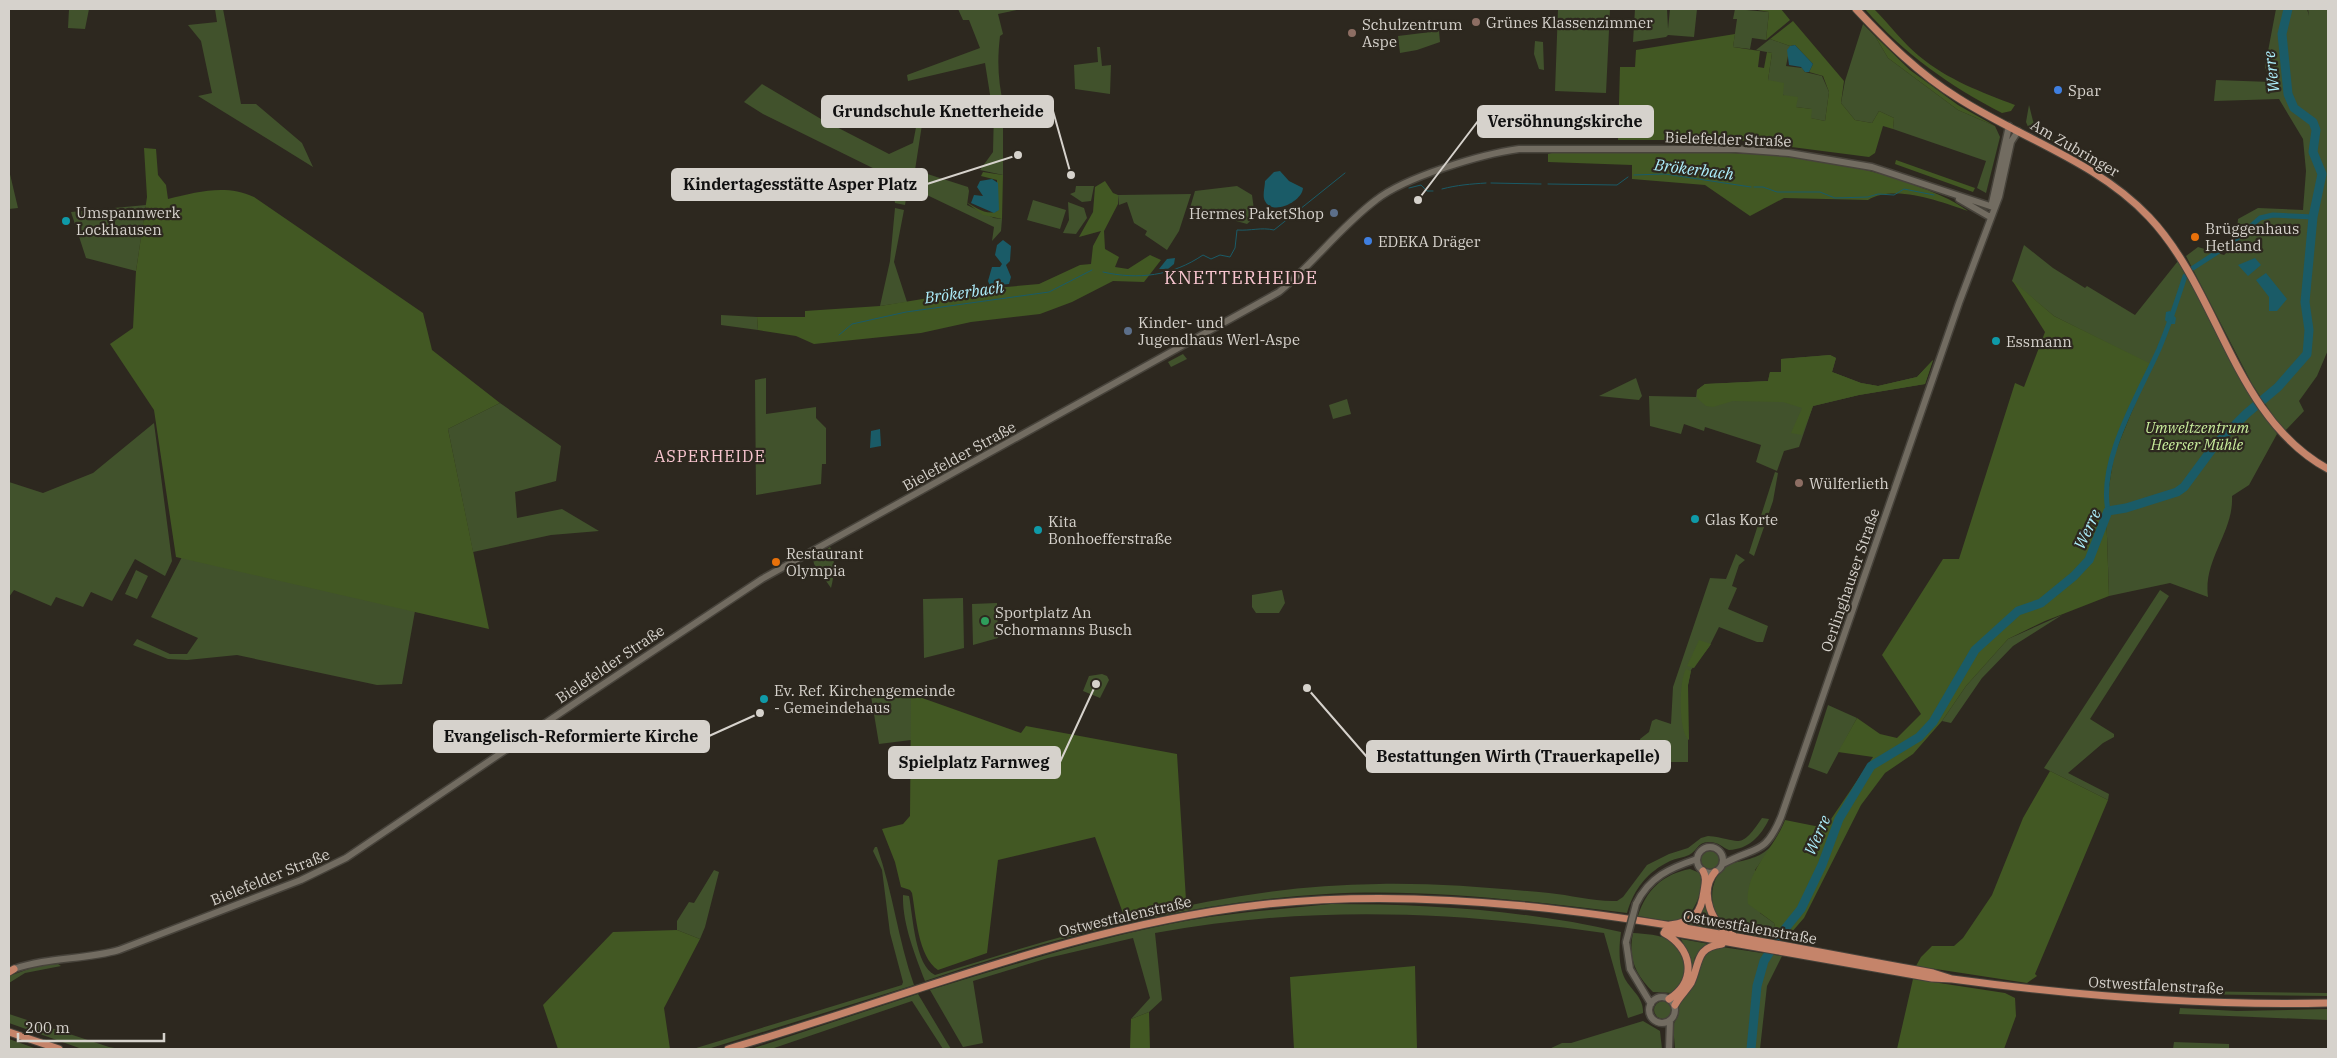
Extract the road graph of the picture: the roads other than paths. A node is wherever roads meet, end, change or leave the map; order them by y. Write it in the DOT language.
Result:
graph roads {
  1 [pos="1856,9"];
  2 [pos="2009,126"];
  3 [pos="2018,131"];
  4 [pos="1951,194"];
  5 [pos="1993,207"];
  6 [pos="1990,217"];
  7 [pos="2328,469"];
  8 [pos="1722,855"];
  9 [pos="1737,856"];
  10 [pos="1697,859"];
  11 [pos="1683,864"];
  12 [pos="1723,864"];
  13 [pos="1701,869"];
  14 [pos="1715,872"];
  15 [pos="1660,928"];
  16 [pos="1743,942"];
  17 [pos="11,971"];
  18 [pos="1644,990"];
  19 [pos="1657,998"];
  20 [pos="1669,999"];
  21 [pos="2328,1003"];
  22 [pos="1651,1004"];
  23 [pos="1675,1005"];
  24 [pos="1670,1020"];
  25 [pos="1660,1023"];
  26 [pos="9,1032"];
  27 [pos="1669,1036"];
  28 [pos="59,1049"];
  29 [pos="728,1049"];
  30 [pos="1669,1049"];
  1 -- 2 [label="main road, Am Zubringer"];
  2 -- 3 [label="main road, Am Zubringer"];
  2 -- 5 [label="main road, Oerlinghauser Straße"];
  3 -- 5 [label="main road, Oerlinghauser Straße"];
  3 -- 7 [label="main road, Am Zubringer"];
  4 -- 5 [label="main road, Bielefelder Straße"];
  4 -- 6 [label="main road, Bielefelder Straße"];
  4 -- 17 [label="main road, Bielefelder Straße"];
  5 -- 6 [label="main road, Oerlinghauser Straße"];
  6 -- 9 [label="main road, Oerlinghauser Straße"];
  8 -- 9 [label="main road, Oerlinghauser Straße"];
  8 -- 10 [label="main road"];
  8 -- 12 [label="main road"];
  9 -- 12 [label="main road, Oerlinghauser Straße"];
  10 -- 11 [label="main road"];
  10 -- 13 [label="main road"];
  11 -- 13 [label="main road"];
  11 -- 18 [label="main road, bridge"];
  12 -- 14 [label="main road"];
  13 -- 14 [label="main road"];
  13 -- 15 [label="main road"];
  14 -- 16 [label="main road"];
  15 -- 16 [label="main road, Ostwestfalenstraße"];
  15 -- 20 [label="main road"];
  15 -- 29 [label="main road, Ostwestfalenstraße"];
  16 -- 21 [label="main road, Ostwestfalenstraße"];
  16 -- 23 [label="main road"];
  18 -- 19 [label="main road"];
  18 -- 22 [label="main road"];
  19 -- 20 [label="main road"];
  19 -- 22 [label="main road"];
  20 -- 23 [label="main road"];
  22 -- 25 [label="main road"];
  23 -- 24 [label="main road"];
  24 -- 25 [label="main road"];
  24 -- 27 [label="main road"];
  25 -- 27 [label="main road"];
  26 -- 28 [label="main road"];
  27 -- 30 [label="main road"];
}
